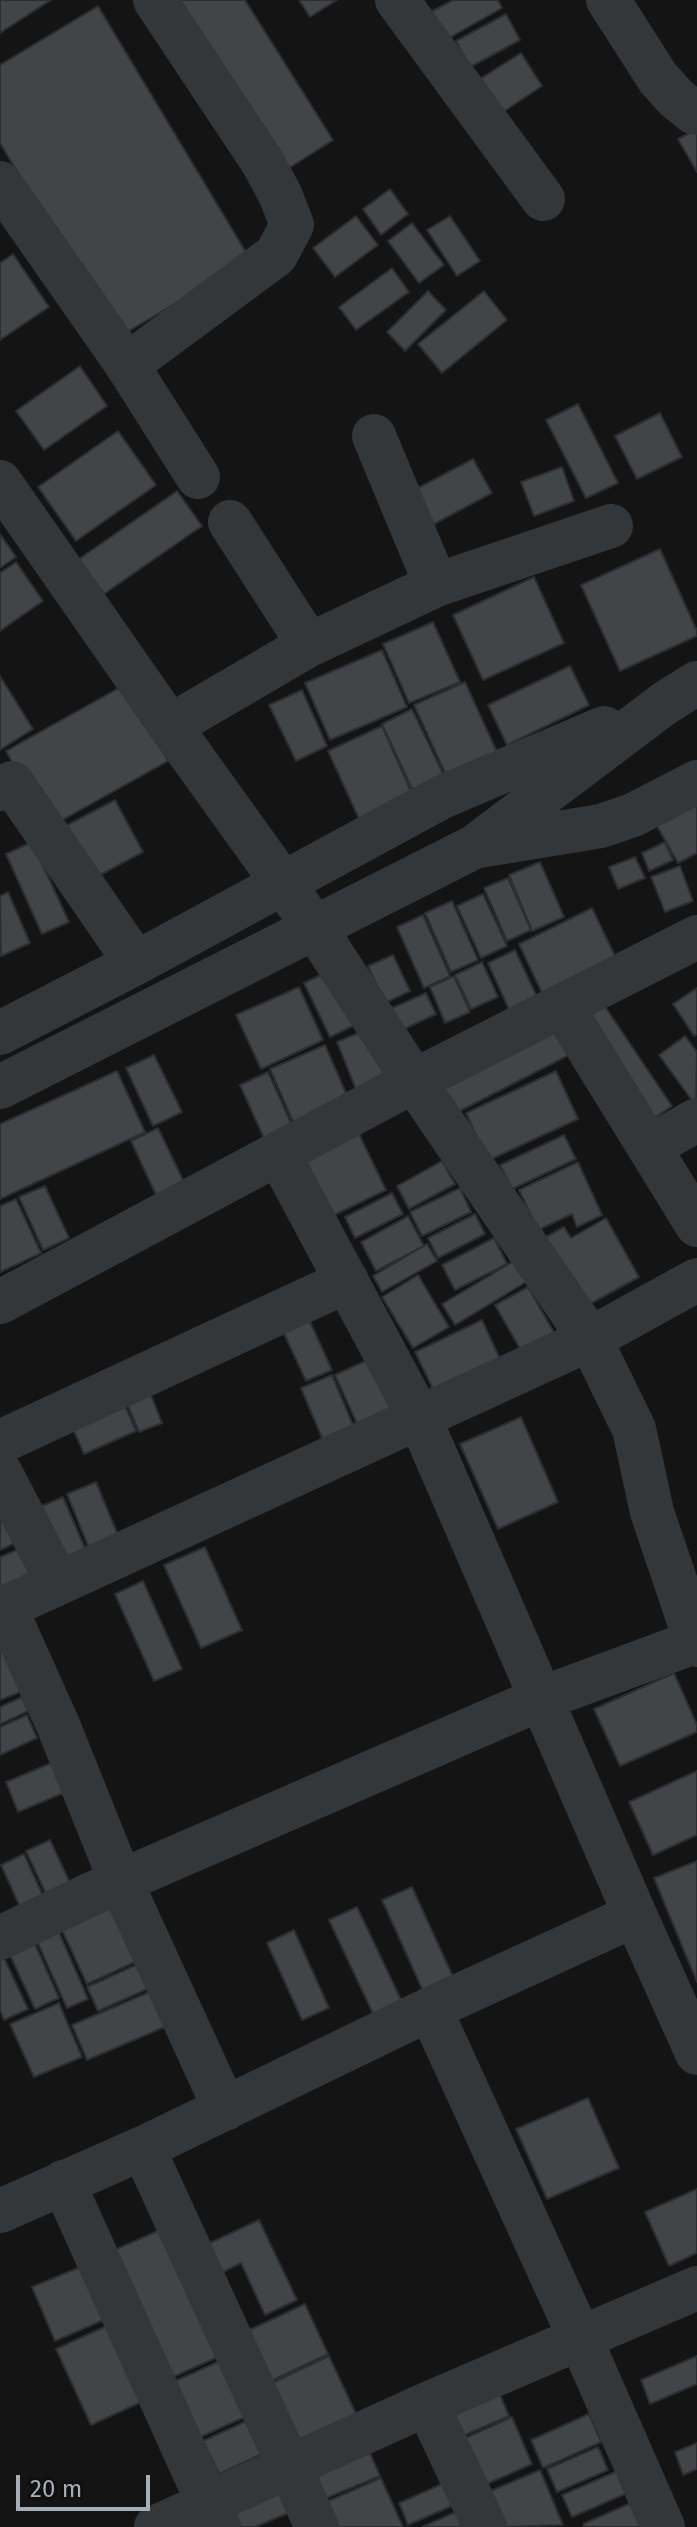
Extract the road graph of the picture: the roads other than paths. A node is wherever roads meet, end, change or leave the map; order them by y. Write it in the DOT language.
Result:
graph roads {
  1 [pos="155,0"];
  2 [pos="397,0"];
  3 [pos="608,0"];
  4 [pos="697,113"];
  5 [pos="0,183"];
  6 [pos="543,199"];
  7 [pos="127,365"];
  8 [pos="374,436"];
  9 [pos="198,477"];
  10 [pos="0,482"];
  11 [pos="230,522"];
  12 [pos="611,526"];
  13 [pos="436,585"];
  14 [pos="309,645"];
  15 [pos="681,693"];
  16 [pos="170,726"];
  17 [pos="697,782"];
  18 [pos="0,789"];
  19 [pos="474,847"];
  20 [pos="282,884"];
  21 [pos="315,928"];
  22 [pos="697,937"];
  23 [pos="136,963"];
  24 [pos="562,1006"];
  25 [pos="0,1033"];
  26 [pos="414,1081"];
  27 [pos="0,1087"];
  28 [pos="697,1120"];
  29 [pos="649,1147"];
  30 [pos="279,1155"];
  31 [pos="697,1225"];
  32 [pos="697,1280"];
  33 [pos="347,1281"];
  34 [pos="0,1302"];
  35 [pos="590,1339"];
  36 [pos="419,1417"];
  37 [pos="0,1442"];
  38 [pos="0,1472"];
  39 [pos="58,1583"];
  40 [pos="2,1608"];
  41 [pos="696,1643"];
  42 [pos="540,1699"];
  43 [pos="121,1882"];
  44 [pos="635,1915"];
  45 [pos="0,1938"];
  46 [pos="430,2009"];
  47 [pos="693,2033"];
  48 [pos="225,2109"];
  49 [pos="143,2148"];
  50 [pos="63,2182"];
  51 [pos="0,2211"];
  52 [pos="697,2288"];
  53 [pos="580,2338"];
  54 [pos="427,2404"];
  55 [pos="288,2467"];
  56 [pos="214,2515"];
  57 [pos="156,2527"];
  58 [pos="317,2527"];
  59 [pos="485,2527"];
  60 [pos="663,2527"];
  1 -- 7 [label="street"];
  2 -- 6 [label="street"];
  3 -- 4 [label="street"];
  5 -- 7 [label="street"];
  7 -- 9 [label="street"];
  8 -- 13 [label="street"];
  10 -- 16 [label="street"];
  11 -- 14 [label="street"];
  12 -- 13 [label="street"];
  13 -- 14 [label="street"];
  14 -- 16 [label="street"];
  15 -- 19 [label="street"];
  15 -- 20 [label="street"];
  16 -- 20 [label="street"];
  17 -- 19 [label="street"];
  18 -- 23 [label="street"];
  19 -- 21 [label="street"];
  20 -- 21 [label="street"];
  20 -- 23 [label="street"];
  21 -- 26 [label="street"];
  21 -- 27 [label="street"];
  22 -- 24 [label="street"];
  23 -- 25 [label="street"];
  24 -- 26 [label="street"];
  24 -- 29 [label="street"];
  26 -- 30 [label="street"];
  26 -- 35 [label="street"];
  28 -- 29 [label="street"];
  29 -- 31 [label="street"];
  30 -- 33 [label="street"];
  30 -- 34 [label="street"];
  32 -- 35 [label="street"];
  33 -- 36 [label="street"];
  33 -- 37 [label="street"];
  35 -- 36 [label="street"];
  35 -- 41 [label="street"];
  36 -- 39 [label="street"];
  36 -- 42 [label="street"];
  38 -- 39 [label="street"];
  39 -- 40 [label="street"];
  40 -- 43 [label="street"];
  41 -- 42 [label="street"];
  42 -- 43 [label="street"];
  42 -- 44 [label="street"];
  43 -- 45 [label="street"];
  43 -- 48 [label="street"];
  44 -- 46 [label="street"];
  44 -- 47 [label="street"];
  46 -- 48 [label="street"];
  46 -- 53 [label="street"];
  48 -- 49 [label="street"];
  49 -- 50 [label="street"];
  49 -- 55 [label="street"];
  50 -- 51 [label="street"];
  50 -- 56 [label="street"];
  52 -- 53 [label="street"];
  53 -- 54 [label="street"];
  53 -- 60 [label="street"];
  54 -- 55 [label="street"];
  54 -- 59 [label="street"];
  55 -- 56 [label="street"];
  55 -- 58 [label="street"];
  56 -- 57 [label="street"];
}
